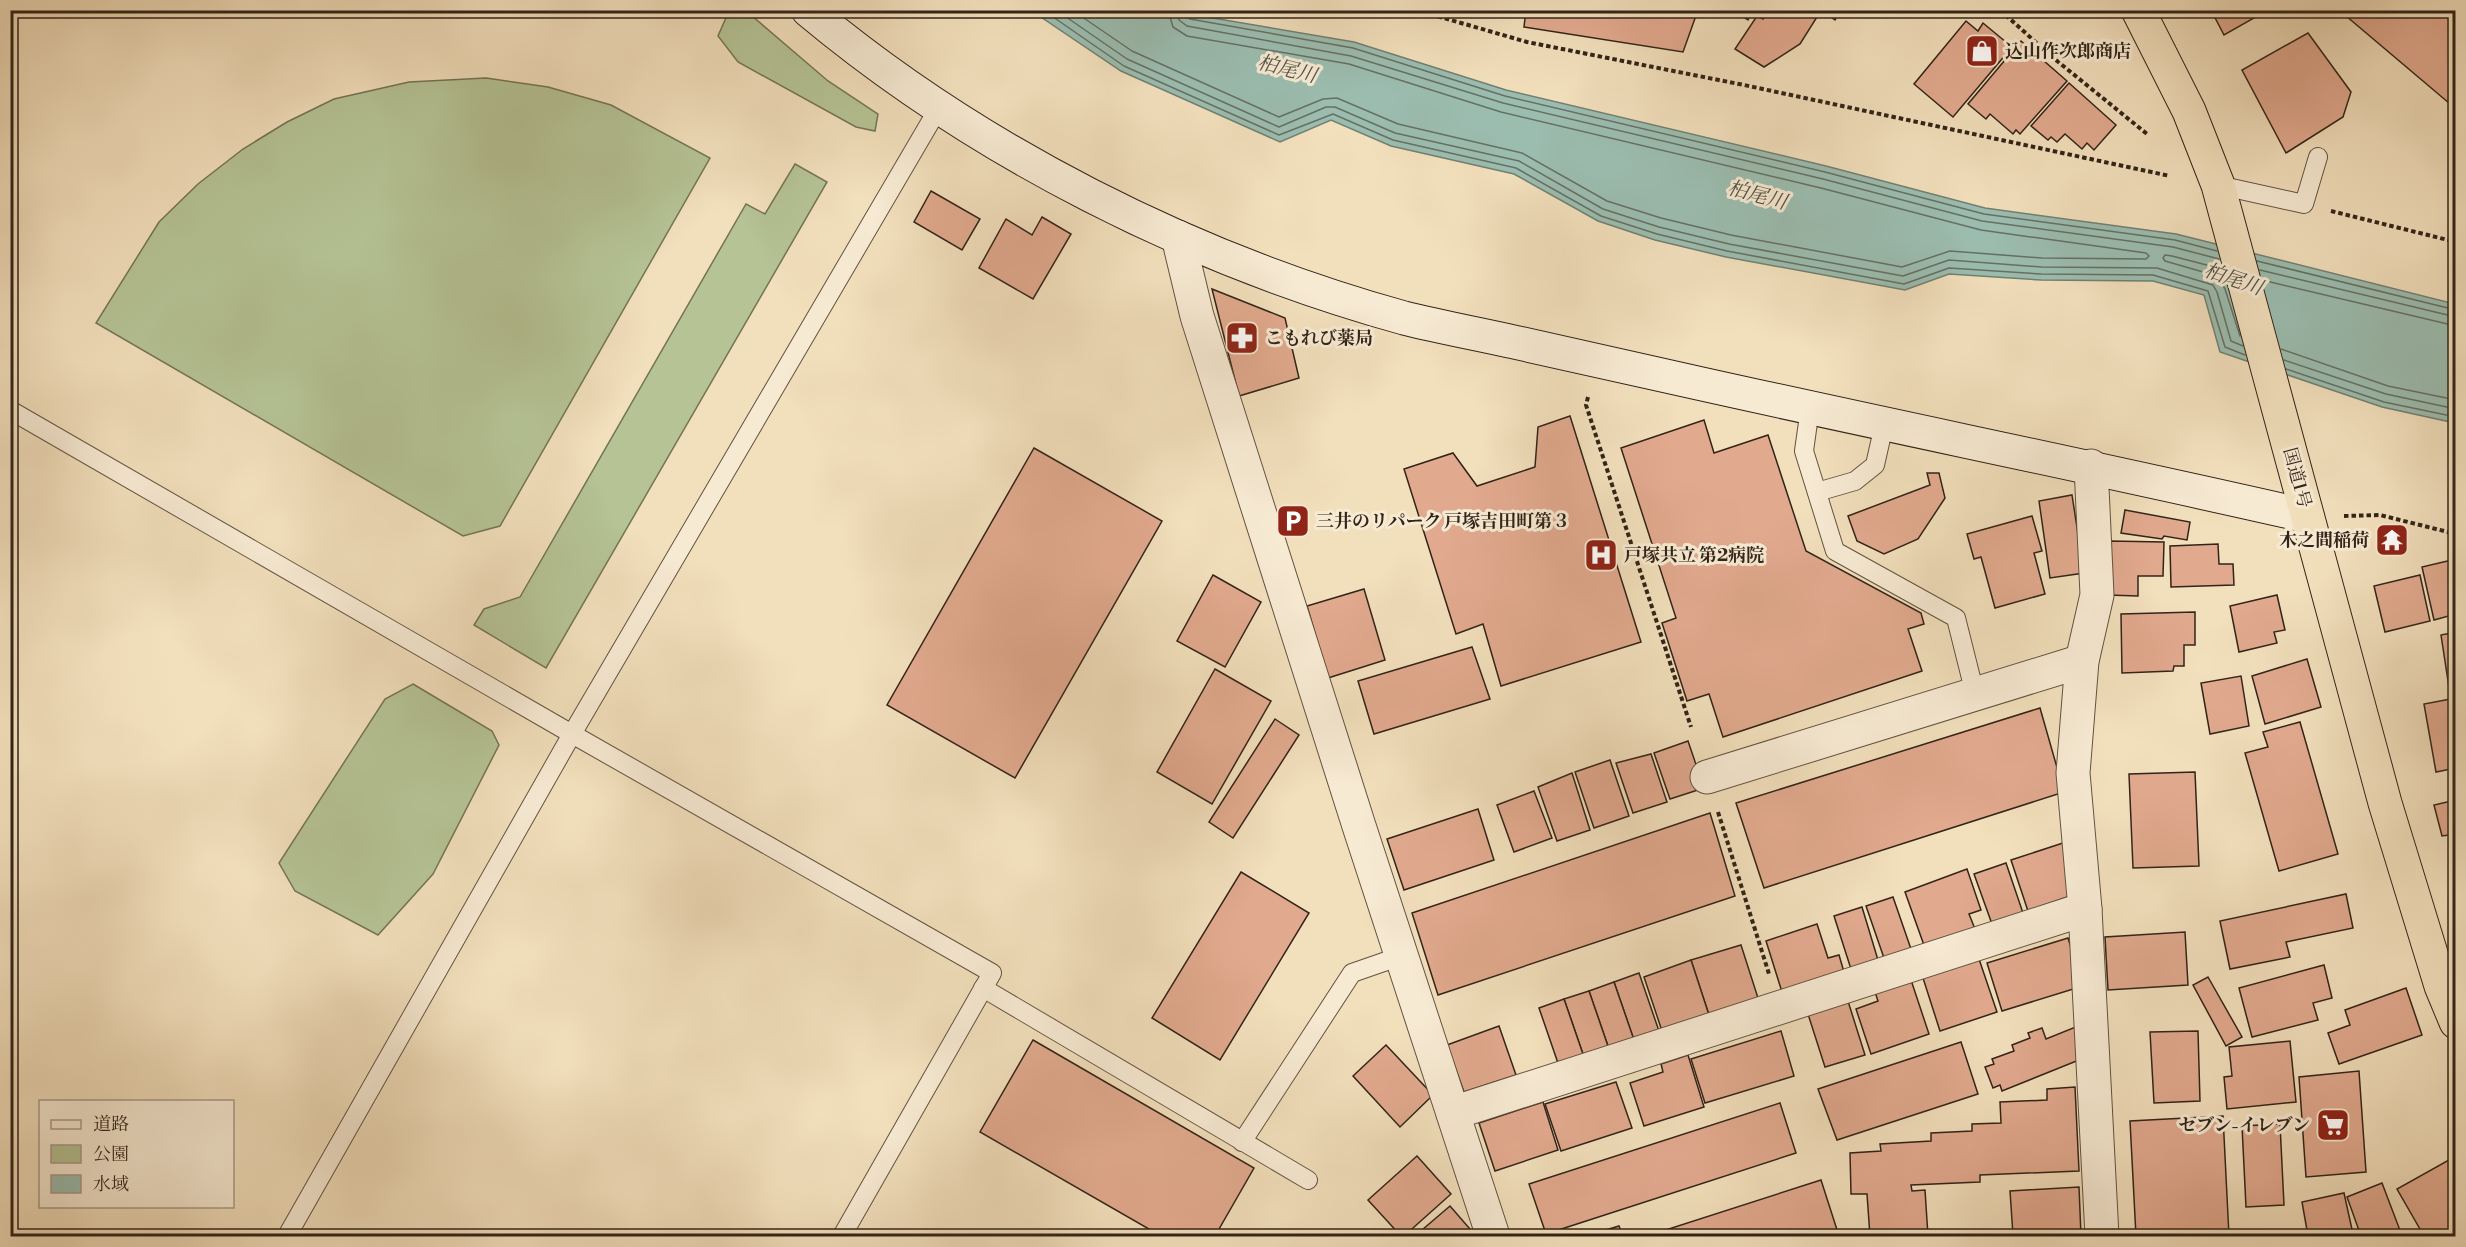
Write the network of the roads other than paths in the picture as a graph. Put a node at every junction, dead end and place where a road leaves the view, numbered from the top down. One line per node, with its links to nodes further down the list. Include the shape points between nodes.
1 (808, 10): 3 (street)
2 (2138, 10): 5 (highway, 国道1号, via 2189,111)
3 (938, 109): 6 (street, via 1068,184); 15 (lane)
4 (2318, 157): 5 (lane, via 2304,204)
5 (2218, 185): 12 (highway, 国道1号)
6 (1178, 237): 7 (street, via 1282,279 1405,318); 18 (street, via 1197,316)
7 (1810, 408): 9 (street); 11 (lane, via 1804,451)
8 (10, 410): 15 (lane)
9 (1884, 425): 10 (street); 11 (lane, via 1875,465 1855,481)
10 (2091, 466): 12 (street); 13 (street, via 2097,595)
11 (1817, 492): 14 (lane, via 1835,551 1956,618)
12 (2307, 516): 20 (highway, 国道1号, via 2385,803 2441,986)
13 (2082, 661): 14 (street); 17 (street, via 2073,773)
14 (1975, 694): 16 (street)
15 (572, 735): 19 (lane, via 992,973); 24 (lane)
16 (1707, 777)
17 (2085, 909): 21 (street); 27 (street)
18 (1401, 956): 21 (street); 22 (lane, via 1352,973)
19 (983, 988): 22 (lane); 25 (lane)
20 (2456, 1022)
21 (1453, 1113): 26 (street)
22 (1242, 1142): 23 (lane)
23 (1308, 1180)
24 (287, 1236)
25 (842, 1236)
26 (1493, 1236)
27 (2102, 1236)

